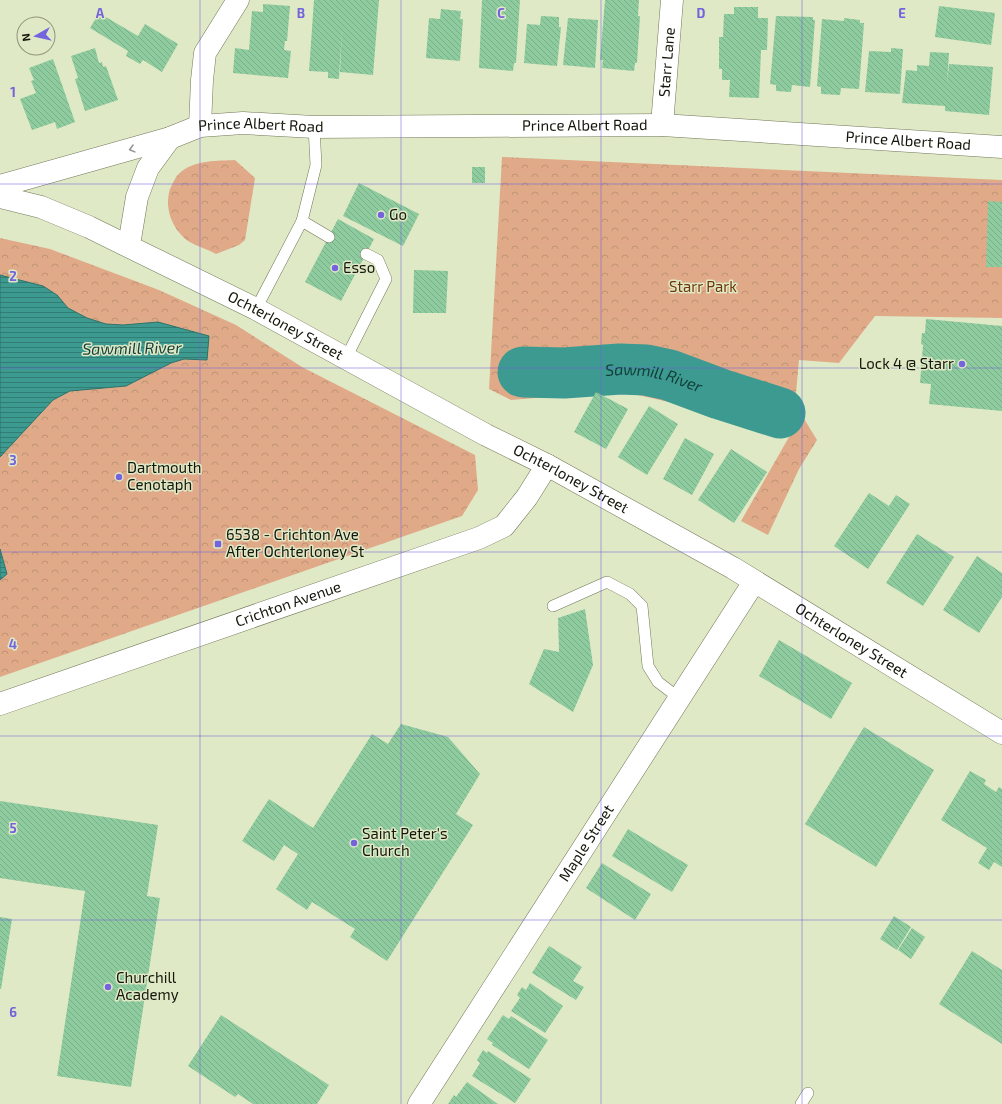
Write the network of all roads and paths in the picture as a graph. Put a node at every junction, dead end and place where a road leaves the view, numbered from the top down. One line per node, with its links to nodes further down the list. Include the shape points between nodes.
1 (238, 0): 4 (main road, via 205,54)
2 (672, 0): 3 (main road, Starr Lane)
3 (662, 125): 5 (main road, Prince Albert Road); 7 (main road, Prince Albert Road)
4 (200, 126): 5 (main road, Prince Albert Road, via 243,123); 6 (main road, Prince Albert Road)
5 (314, 127): 10 (lane, via 316,165)
6 (170, 138): 8 (main road, Prince Albert Road, one-way to 8); 12 (main road, via 148,168 137,197)
7 (1002, 147)
8 (0, 186)
9 (0, 197): 12 (main road, via 41,207)
10 (302, 221): 11 (lane); 14 (lane)
11 (329, 237)
12 (129, 245): 14 (main road, Ochterloney Street)
13 (366, 254): 15 (lane, via 378,260 386,279)
14 (256, 309): 15 (main road, Ochterloney Street)
15 (346, 358): 16 (main road, Ochterloney Street, via 486,435)
16 (547, 465): 17 (main road, Ochterloney Street); 20 (main road, Crichton Avenue, via 527,497 504,526 479,538)
17 (754, 582): 19 (main road, Maple Street); 21 (main road, Ochterloney Street)
18 (553, 606): 19 (lane, via 607,582 630,594 642,606 648,666 658,682)
19 (680, 698): 23 (main road, Maple Street)
20 (0, 704)
21 (1002, 733)
22 (808, 1093): 24 (lane)
23 (419, 1104)
24 (801, 1104)

